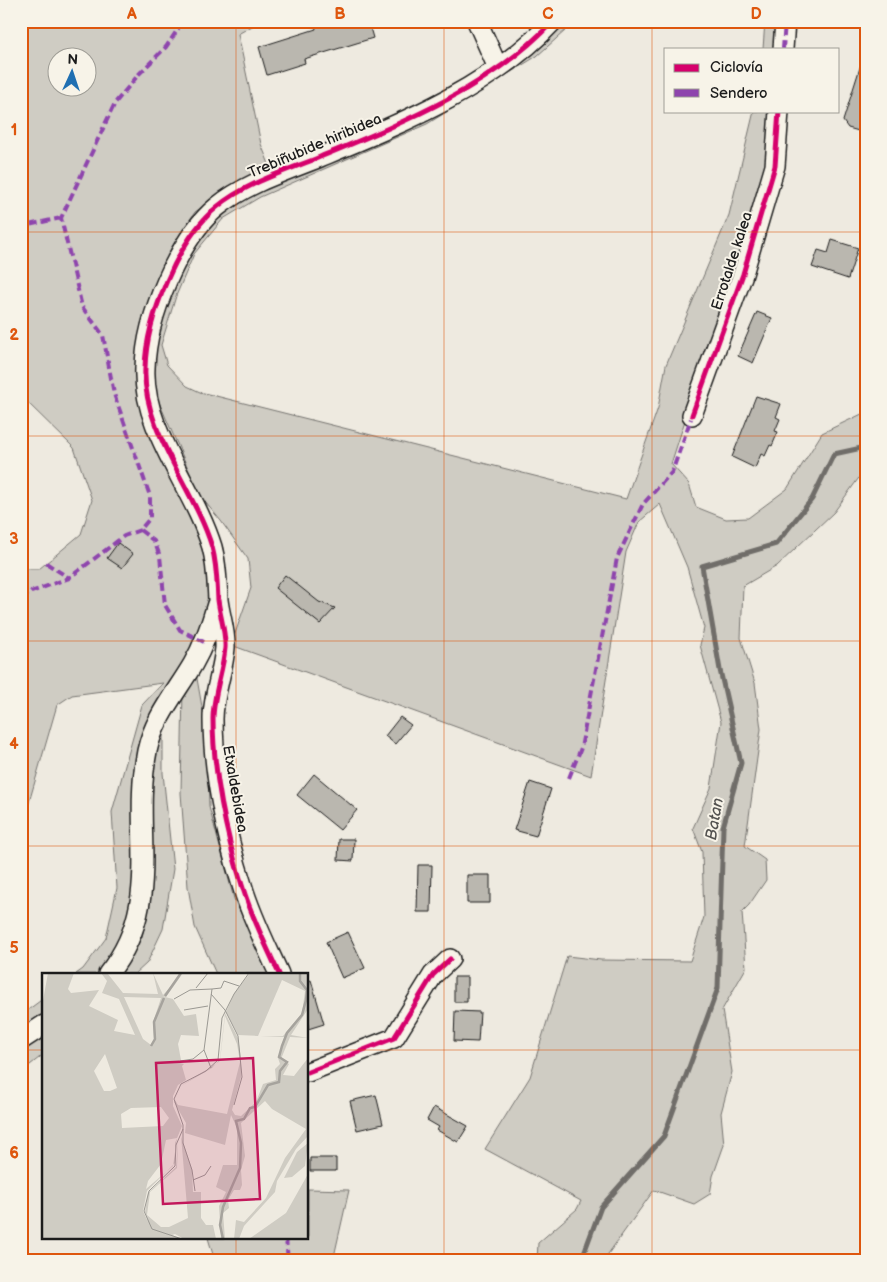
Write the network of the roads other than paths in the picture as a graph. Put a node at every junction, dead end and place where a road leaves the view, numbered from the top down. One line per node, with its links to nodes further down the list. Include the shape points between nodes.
1 (477, 21): 5 (street)
2 (553, 21): 5 (street, Trebiñubide hiribidea, via 539,37)
3 (785, 21): 4 (street)
4 (783, 48)
5 (498, 68): 8 (street, Trebiñubide hiribidea, via 415,116 248,187 205,218 181,250 149,335 144,370 146,390 157,428 206,530 218,574)
6 (779, 112): 7 (street, Errotalde kalea, via 775,166 744,274)
7 (692, 415)
8 (218, 601): 10 (street, via 204,642 155,725 148,749 142,806 142,902 129,943); 11 (street, Etxaldebidea, via 225,646 213,715 224,813 242,886)
9 (450, 960): 14 (street, via 433,975 394,1038)
10 (109, 973)
11 (279, 973)
12 (42, 1026): 13 (street)
13 (21, 1040)
14 (309, 1072)

